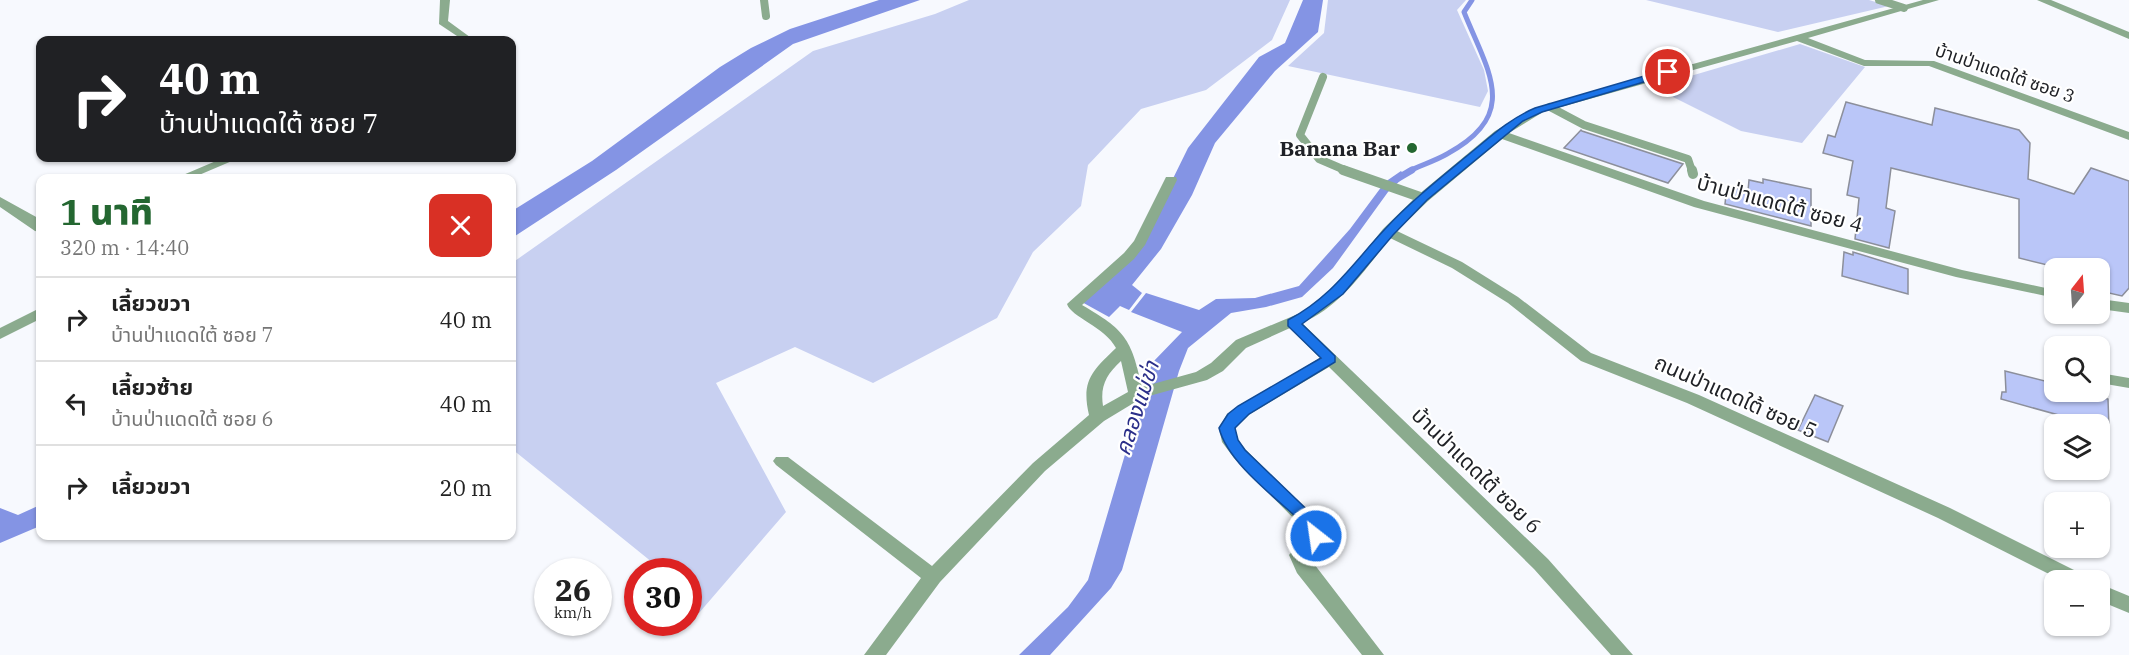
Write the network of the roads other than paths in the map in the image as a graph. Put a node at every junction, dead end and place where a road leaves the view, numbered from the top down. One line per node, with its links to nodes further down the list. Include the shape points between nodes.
1 (445, 0): 8 (street, via 443,22)
2 (764, 0): 7 (lane)
3 (1879, 0): 6 (lane)
4 (1934, 0): 6 (street)
5 (2042, 0): 9 (street)
6 (1904, 8): 10 (street)
7 (766, 16)
8 (463, 36)
9 (2129, 36)
10 (1798, 38): 12 (street); 14 (street, บ้านป่าแดดใต้ ซอย 3, via 1864,63 1930,63)
11 (1323, 77): 19 (lane, via 1300,135 1319,159)
12 (1550, 107): 13 (street, via 1528,114); 17 (lane, via 1584,125 1688,159)
13 (1499, 134): 19 (street); 23 (street, บ้านป่าแดดใต้ ซอย 4, via 1699,204 1960,274)
14 (2129, 136)
15 (222, 162): 16 (street)
16 (192, 174)
17 (1693, 174)
18 (1171, 180): 29 (street, via 1140,242 1074,304 1104,322)
19 (1423, 198): 22 (street)
20 (0, 201): 21 (street)
21 (36, 224)
22 (1388, 232): 27 (street, via 1338,291); 36 (street, ถนนป่าแดดใต้ ซอย 5, via 1458,265 1513,300 1586,357 1693,399 1944,513)
23 (2044, 292)
24 (2110, 305): 25 (street)
25 (2129, 308)
26 (36, 315): 28 (street)
27 (1293, 323): 30 (street, บ้านป่าแดดใต้ ซอย 6); 33 (street, via 1241,345 1201,376)
28 (0, 334)
29 (1125, 348): 33 (street); 34 (street, via 1098,374 1093,399)
30 (1330, 359): 41 (street, via 1244,410 1227,428 1230,441 1240,454 1317,530 1298,555 1304,568); 42 (street, บ้านป่าแดดใต้ ซอย 6, via 1541,564)
31 (2110, 380): 32 (street)
32 (2129, 383)
33 (1140, 393): 34 (street)
34 (1098, 417): 37 (street, via 1039,467)
35 (782, 461): 37 (street)
36 (2057, 570)
37 (933, 577): 40 (street)
38 (2110, 596): 39 (street)
39 (2129, 605)
40 (874, 655)
41 (1374, 655)
42 (1623, 655)

